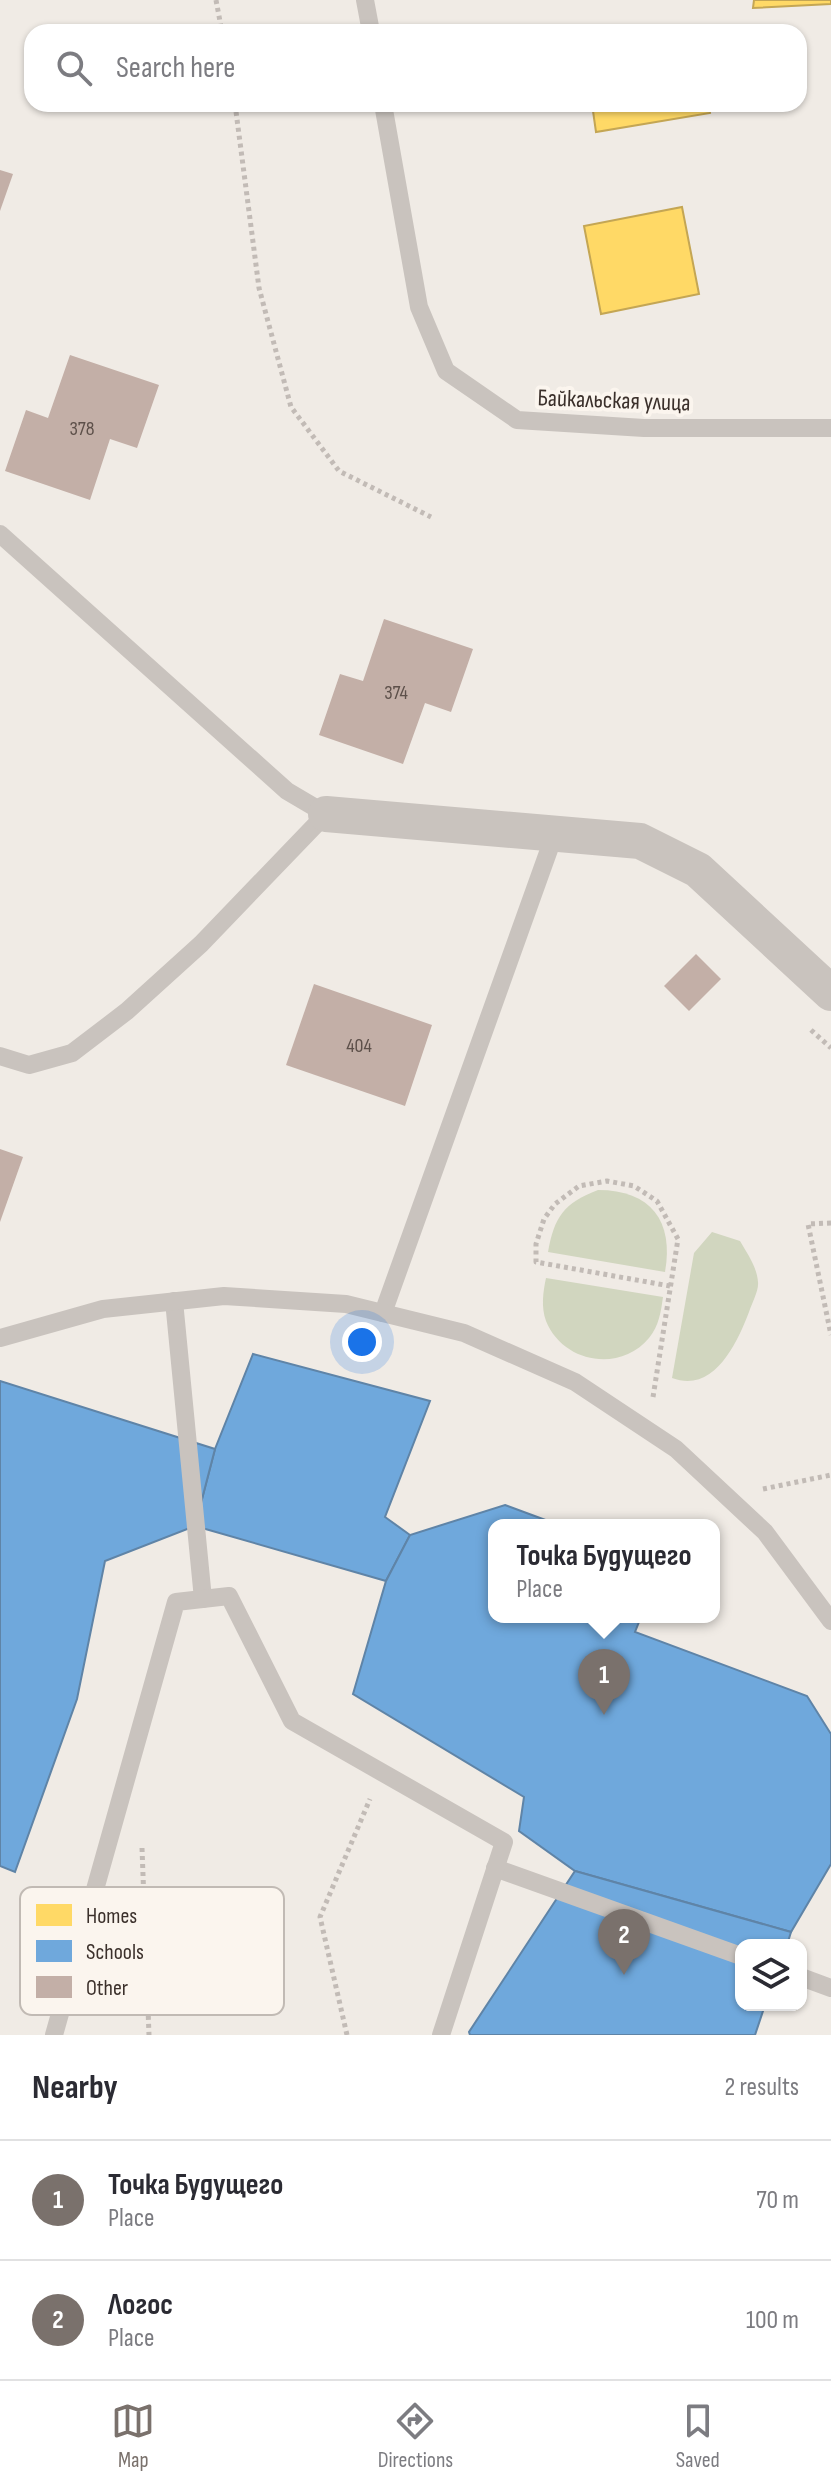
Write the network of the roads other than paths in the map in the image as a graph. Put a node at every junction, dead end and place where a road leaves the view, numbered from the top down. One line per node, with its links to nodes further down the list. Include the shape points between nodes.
1 (365, 0): 2 (lane)
2 (370, 24)
3 (384, 112): 4 (lane, Байкальская улица, via 419,307 446,371 517,420 644,428)
4 (831, 428)
5 (0, 534): 6 (lane, via 287,791)
6 (326, 814): 7 (street); 9 (lane, via 201,944 72,1053 29,1065)
7 (555, 833): 8 (street, via 640,841 698,870); 11 (lane)
8 (831, 993)
9 (0, 1056)
10 (174, 1301): 11 (lane, via 224,1296 346,1304); 12 (lane, via 103,1309); 13 (lane)
11 (383, 1313): 14 (lane, via 464,1333 561,1375 676,1449 765,1532)
12 (0, 1338)
13 (203, 1599): 15 (lane, via 229,1596 292,1721 504,1842); 16 (lane, via 176,1602)
14 (831, 1621)
15 (495, 1868): 17 (lane); 22 (lane)
16 (96, 1887)
17 (735, 1954)
18 (807, 1979): 19 (lane)
19 (831, 1988)
20 (60, 2015): 21 (lane)
21 (54, 2035)
22 (441, 2035)

